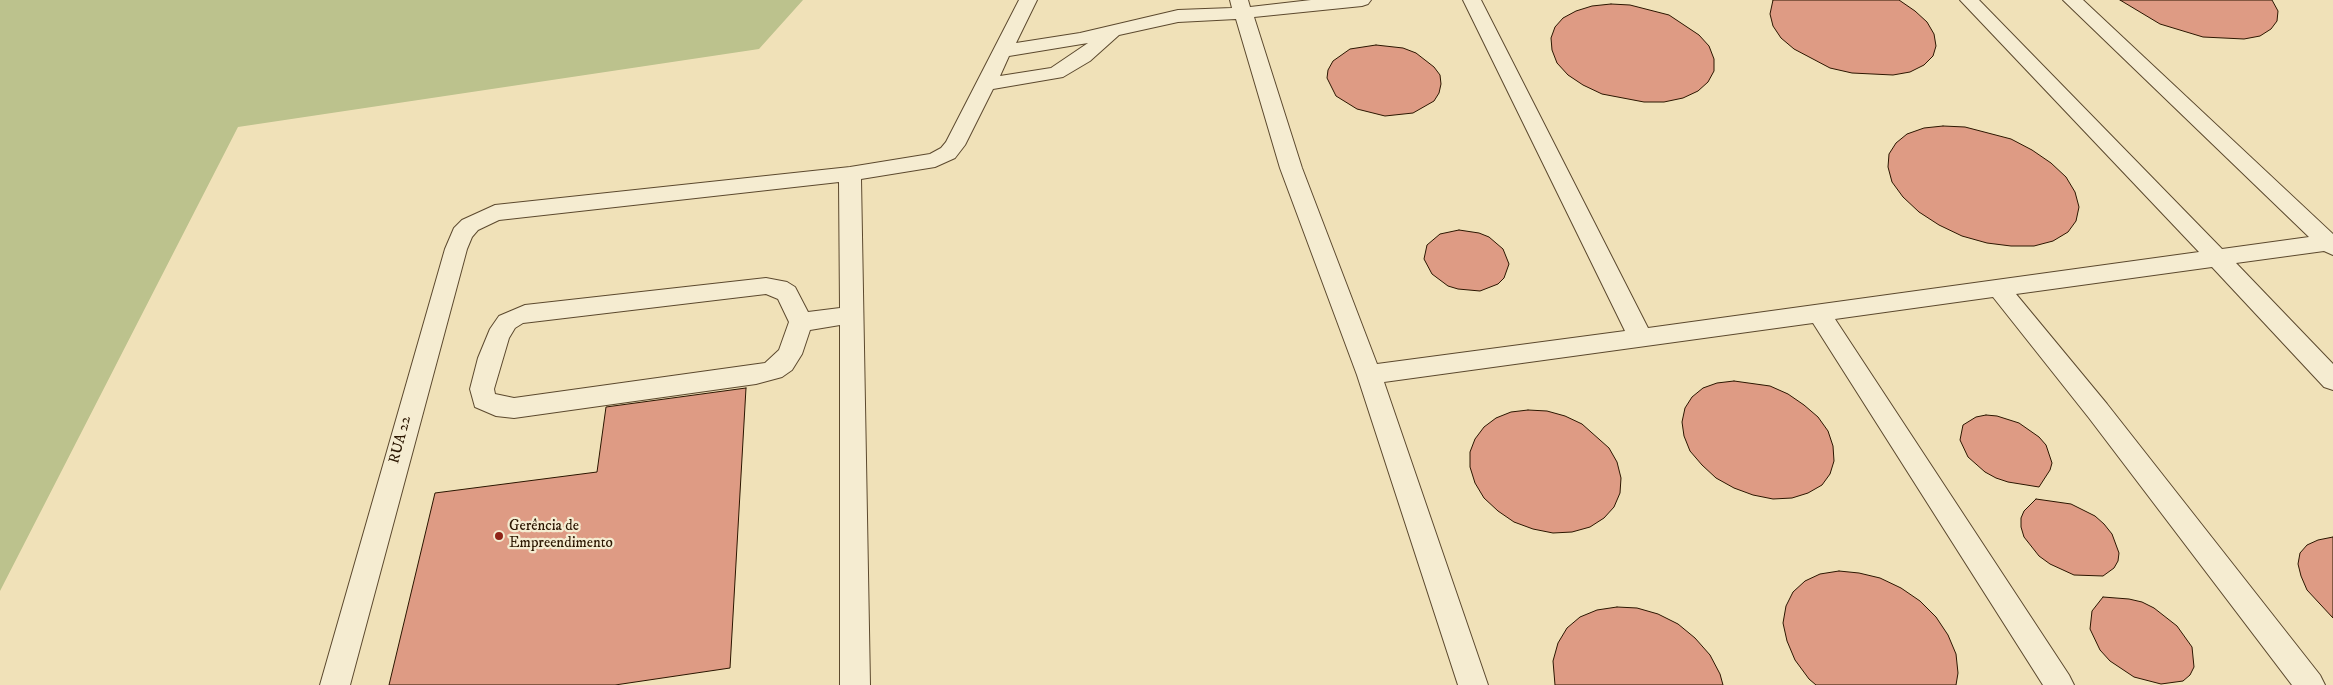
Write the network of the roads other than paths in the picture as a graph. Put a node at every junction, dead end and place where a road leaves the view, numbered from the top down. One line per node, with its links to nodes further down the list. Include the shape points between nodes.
1 (1028, 0): 8 (lane, RUA 22)
2 (1362, 0): 6 (lane)
3 (1472, 0): 17 (lane)
4 (1968, 0): 12 (lane)
5 (2072, 0): 11 (lane)
6 (1241, 6): 7 (lane); 18 (lane, via 1291,168)
7 (1114, 31): 8 (lane); 9 (lane, via 1056,74)
8 (1003, 51): 9 (lane, RUA 22)
9 (987, 84): 10 (lane, RUA 22, via 955,145 941,157 928,162)
10 (850, 174): 15 (lane); 20 (lane, RUA 22, via 495,213 470,224 456,249)
11 (2331, 244): 12 (lane)
12 (2218, 258): 13 (lane); 19 (lane)
13 (1998, 288): 14 (lane); 24 (lane, via 2098,411)
14 (1819, 313): 17 (lane); 23 (lane)
15 (851, 316): 16 (lane); 21 (lane)
16 (801, 322): 16 (lane, via 786,359 764,373 514,408 496,406 484,400 482,389 498,335 507,322 525,314 766,286 787,292)
17 (1640, 336): 18 (lane)
18 (1368, 375): 22 (lane)
19 (2333, 380)
20 (335, 685)
21 (855, 685)
22 (1473, 685)
23 (2059, 685)
24 (2310, 685)

